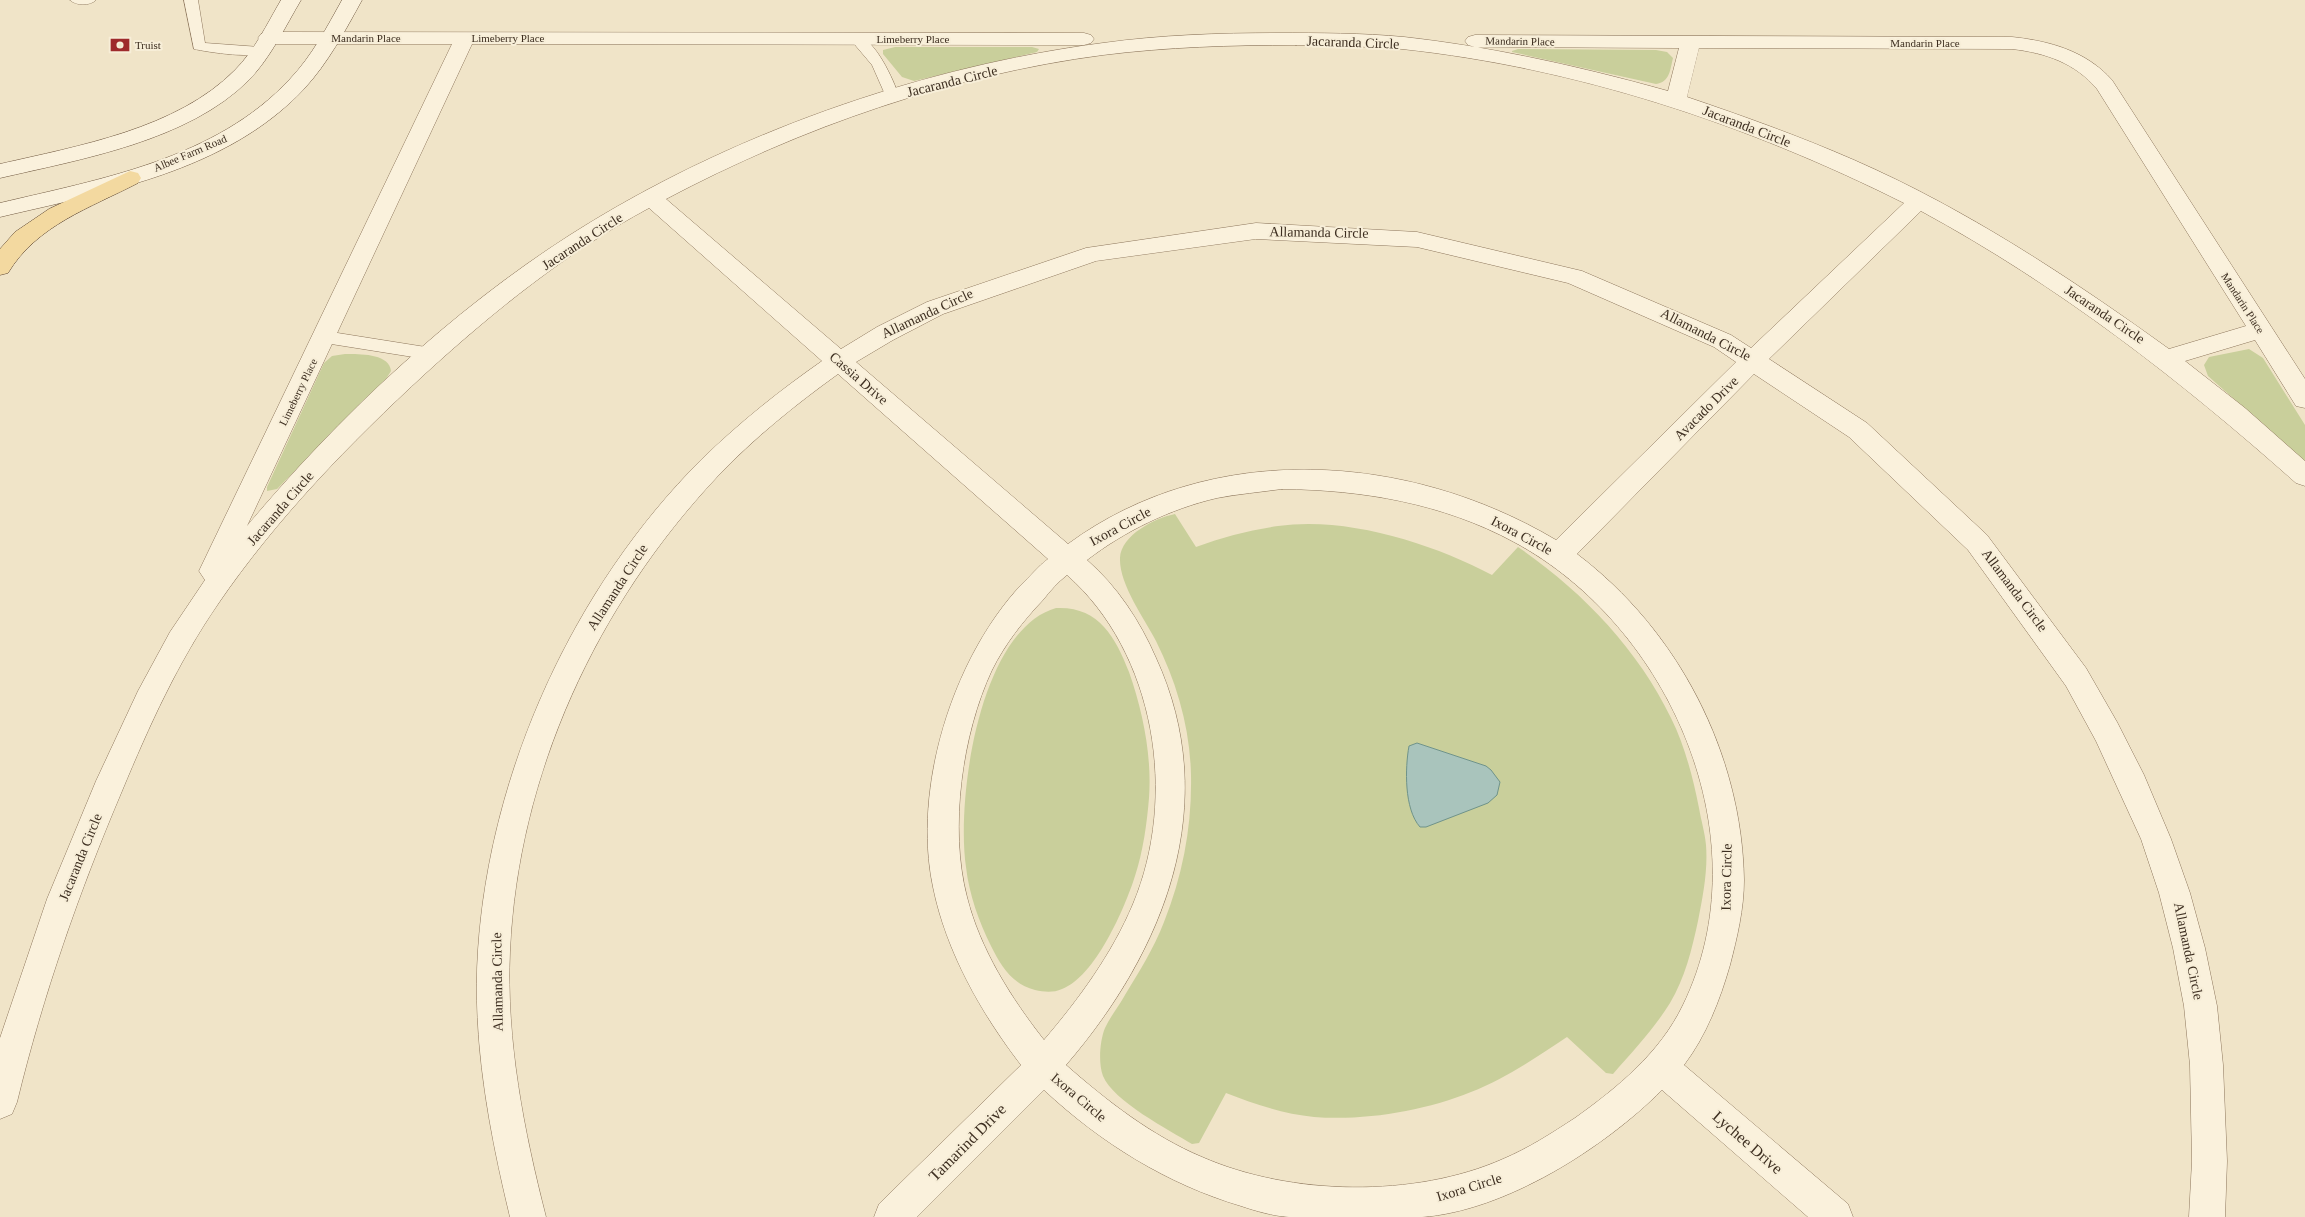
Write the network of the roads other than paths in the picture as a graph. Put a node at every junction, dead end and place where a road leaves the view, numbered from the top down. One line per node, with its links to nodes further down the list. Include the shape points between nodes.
1 (77, 0): 2 (lane)
2 (89, 0)
3 (191, 0): 12 (lane, via 199,46 213,49)
4 (291, 0): 12 (street)
5 (352, 0): 6 (street, Albee Farm Road)
6 (330, 38): 7 (street, Mandarin Place); 12 (street, Mandarin Place); 16 (street, Albee Farm Road, via 297,85 252,123 212,146)
7 (465, 38): 8 (street, Limeberry Place); 22 (street, Limeberry Place)
8 (857, 39): 9 (street, Limeberry Place); 13 (lane, via 872,53)
9 (1238, 39): 10 (street, Jacaranda Circle); 13 (street, Jacaranda Circle, via 1137,45 1074,53 995,69)
10 (1361, 40): 11 (street, Mandarin Place); 14 (street, Jacaranda Circle, via 1494,57 1611,82)
11 (1690, 43): 14 (street); 21 (street, Mandarin Place, via 2012,43 2040,47 2072,58 2089,69 2104,85)
12 (264, 45): 15 (street, via 246,72 231,86 188,114 133,136)
13 (892, 96): 17 (street, Jacaranda Circle, via 772,140)
14 (1676, 100): 18 (street, Jacaranda Circle, via 1818,153)
15 (0, 172)
16 (130, 178): 19 (street, Albee Farm Road); 20 (main road, via 43,223 21,240)
17 (651, 198): 23 (street, Jacaranda Circle, via 550,260); 26 (street, Cassia Drive)
18 (1919, 201): 24 (street, Avacado Drive); 25 (street, Jacaranda Circle, via 2039,270)
19 (0, 210)
20 (0, 267)
21 (2261, 330): 25 (street); 27 (street, Mandarin Place)
22 (324, 337): 23 (lane); 31 (street, Limeberry Place)
23 (432, 354): 31 (street, Jacaranda Circle, via 381,400 289,495 213,588)
24 (1756, 358): 26 (street, Allamanda Circle, via 1640,301 1523,261 1405,237 1287,230 1170,238 1056,262 947,302 872,339); 29 (street, Avacado Drive); 38 (street, Allamanda Circle, via 1798,384 1869,438 1941,503 1975,539 2038,618 2115,747 2165,856 2195,968 2209,1087)
25 (2167, 358): 28 (street, Jacaranda Circle)
26 (838, 360): 30 (street, Cassia Drive); 35 (street, Allamanda Circle, via 736,441 671,510 641,548 587,632 542,732 510,839 499,897 494,953 500,1074)
27 (2305, 399)
28 (2305, 476)
29 (1559, 555): 30 (street, Ixora Circle, via 1522,533 1450,503 1379,486 1303,479 1244,483 1184,497 1121,524); 33 (street, Ixora Circle, via 1585,576 1632,624 1674,680 1705,743 1724,812 1729,888 1718,954 1694,1018)
30 (1067, 557): 32 (street, Ixora Circle, via 1020,603 981,659 951,748 944,815 948,886 959,925 996,999); 32 (street, Ixora Circle, via 1115,608 1142,655 1166,725 1170,751 1170,800 1157,879 1130,948 1106,987)
31 (170, 658): 34 (street, Jacaranda Circle, via 80,852 45,944 11,1053)
32 (1044, 1066): 33 (street, Ixora Circle, via 1110,1123 1189,1172 1279,1199 1322,1205 1406,1202 1445,1197 1488,1184 1571,1142 1637,1092); 36 (street, Tamarind Drive)
33 (1661, 1067): 37 (street, Lychee Drive)
34 (0, 1102)
35 (528, 1217)
36 (892, 1217)
37 (1835, 1217)
38 (2207, 1217)

